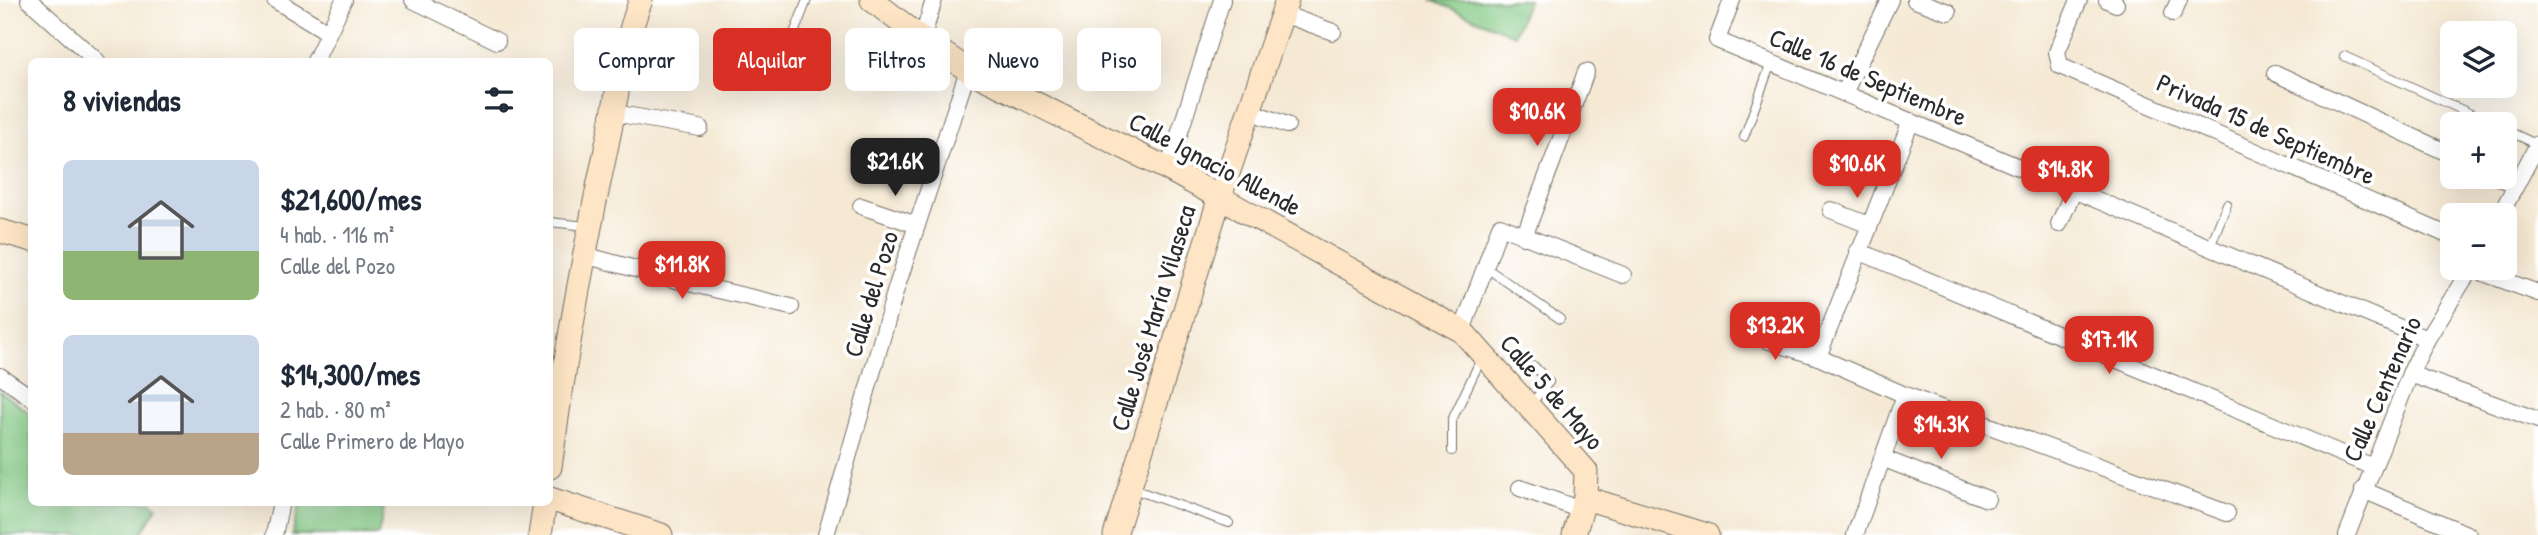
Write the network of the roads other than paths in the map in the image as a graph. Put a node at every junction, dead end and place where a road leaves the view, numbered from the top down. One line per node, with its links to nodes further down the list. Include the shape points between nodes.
1 (29, 0): 23 (street)
2 (275, 0): 19 (street)
3 (344, 0): 19 (street)
4 (413, 0): 21 (street)
5 (641, 0): 33 (street)
6 (807, 0): 16 (lane)
7 (872, 0): 17 (street, Calle Ignacio Allende)
8 (934, 0): 18 (street)
9 (1222, 0): 41 (street)
10 (1732, 0): 25 (street, Calle 16 de Septiembre, via 1717,40)
11 (1890, 0): 30 (street)
12 (1915, 0): 15 (street)
13 (2079, 0): 54 (street, Privada 15 de Septiembre, via 2057,52 2060,66)
14 (1285, 7): 20 (street); 31 (street, Calle José María Vilaseca)
15 (1948, 12)
16 (796, 28)
17 (908, 28)
18 (925, 28)
19 (328, 32): 24 (street)
20 (1333, 32)
21 (497, 41)
22 (2344, 56): 32 (lane)
23 (94, 58)
24 (316, 58)
25 (1771, 63): 30 (street, Calle 16 de Septiembre); 37 (lane)
26 (1586, 72): 55 (street)
27 (2275, 73): 39 (street)
28 (964, 82): 50 (street, Calle del Pozo)
29 (1010, 91): 41 (street, Calle Ignacio Allende)
30 (1844, 93): 34 (street, Calle 16 de Septiembre)
31 (1249, 111): 35 (street); 44 (street, Calle José María Vilaseca)
32 (2467, 112)
33 (614, 113): 36 (street); 52 (street)
34 (1911, 121): 43 (street, Calle 16 de Septiembre); 51 (street)
35 (1287, 125)
36 (700, 128)
37 (1744, 137)
38 (2517, 137): 40 (lane)
39 (2440, 149)
40 (2537, 149): 42 (street)
41 (1168, 169): 44 (street, Calle Ignacio Allende)
42 (2517, 183)
43 (2074, 190): 49 (street); 57 (street, Calle 16 de Septiembre)
44 (1220, 197): 67 (street, Calle Ignacio Allende); 84 (street, Calle José María Vilaseca)
45 (2227, 204): 57 (lane)
46 (861, 206): 50 (street)
47 (1831, 210): 51 (street)
48 (553, 222): 52 (lane)
49 (2059, 224)
50 (917, 225): 97 (street, Calle del Pozo)
51 (1869, 225): 58 (street)
52 (589, 227): 59 (street)
53 (0, 231): 56 (street)
54 (2440, 232)
55 (1524, 237): 60 (street, via 1500,226); 61 (street)
56 (28, 239)
57 (2210, 247): 69 (street, Calle 16 de Septiembre)
58 (1858, 251): 71 (street); 83 (street)
59 (584, 255): 65 (street); 75 (street)
60 (1485, 267): 66 (lane); 67 (street)
61 (1623, 275)
62 (2463, 280): 69 (street, Calle Centenario)
63 (2503, 280): 64 (street)
64 (2538, 293)
65 (791, 307)
66 (1560, 319)
67 (1462, 331): 70 (street, Calle 5 de Mayo)
68 (1742, 332): 71 (street)
69 (2427, 339): 73 (street, Calle Centenario)
70 (1483, 354): 78 (street, Calle 5 de Mayo); 81 (lane, via 1451,420)
71 (1818, 356): 77 (street)
72 (1534, 366): 78 (lane, via 1549,382)
73 (2410, 374): 80 (street); 83 (street, Calle Centenario)
74 (0, 376): 76 (street)
75 (555, 386): 79 (street)
76 (28, 395)
77 (1905, 395): 82 (street); 92 (street)
78 (1529, 406): 89 (street, Calle 5 de Mayo, via 1586,471)
79 (553, 418)
80 (2538, 420)
81 (1452, 451)
82 (1882, 458): 87 (street); 101 (street)
83 (2373, 467): 86 (street, Calle Centenario)
84 (1129, 488): 93 (lane); 98 (street, Calle José María Vilaseca)
85 (1520, 488): 89 (street)
86 (2363, 491): 102 (street, Calle Centenario); 103 (street)
87 (1987, 499)
88 (553, 500): 96 (street)
89 (1583, 504): 99 (street, Calle 5 de Mayo); 100 (street)
90 (280, 506): 94 (street)
91 (544, 506): 95 (street)
92 (2227, 513)
93 (1229, 523)
94 (274, 535)
95 (540, 535)
96 (661, 535)
97 (826, 535)
98 (1115, 535)
99 (1574, 535)
100 (1707, 535)
101 (1855, 535)
102 (2347, 535)
103 (2469, 535)

